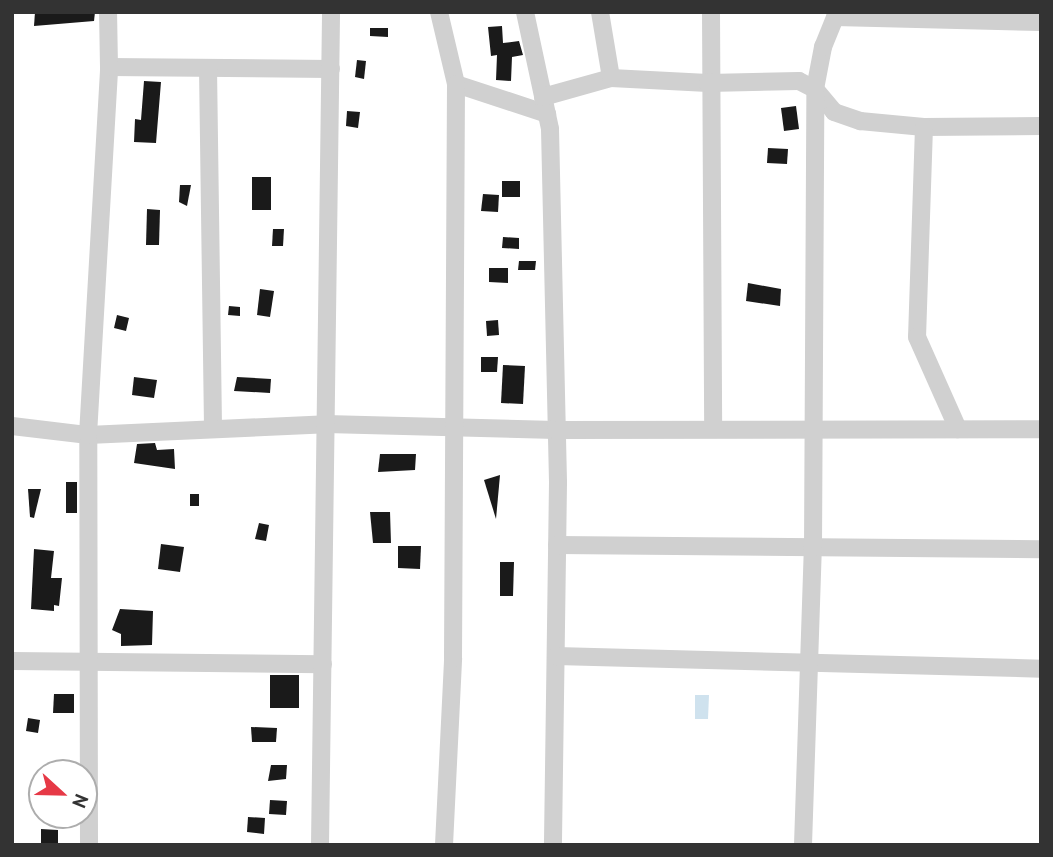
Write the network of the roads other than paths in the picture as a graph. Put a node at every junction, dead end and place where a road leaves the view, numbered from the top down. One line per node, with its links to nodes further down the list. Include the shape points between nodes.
1 (108, 12): 9 (street)
2 (331, 12): 11 (street)
3 (439, 12): 14 (street)
4 (525, 12): 16 (street)
5 (600, 12): 12 (street)
6 (711, 12): 13 (street)
7 (836, 14): 8 (street); 15 (street, via 823,47)
8 (1041, 22)
9 (109, 66): 10 (street); 28 (street)
10 (208, 68): 11 (street); 21 (street)
11 (331, 69): 19 (street)
12 (611, 78): 13 (street); 16 (street)
13 (708, 83): 15 (street, via 799,81); 23 (street)
14 (456, 84): 16 (street); 22 (street)
15 (815, 89): 18 (street, via 834,112 860,121); 24 (street)
16 (545, 105): 27 (street)
17 (1041, 126): 18 (street)
18 (924, 127): 25 (street, via 917,337)
19 (326, 425): 21 (street); 22 (street); 36 (street)
20 (12, 426): 28 (street)
21 (213, 427): 28 (street)
22 (452, 427): 27 (street); 40 (street, via 453,658)
23 (713, 429): 24 (street); 27 (street)
24 (815, 429): 25 (street); 30 (street)
25 (958, 429): 26 (street)
26 (1041, 429)
27 (556, 430): 29 (street)
28 (88, 435): 34 (street)
29 (557, 545): 30 (street); 32 (street)
30 (813, 547): 31 (street); 35 (street)
31 (1041, 549)
32 (556, 656): 35 (street); 41 (street)
33 (12, 661): 34 (street)
34 (90, 661): 36 (street); 38 (street)
35 (809, 661): 37 (street); 42 (street)
36 (323, 664): 39 (street)
37 (1041, 669)
38 (89, 845)
39 (320, 845)
40 (444, 845)
41 (553, 845)
42 (803, 845)

